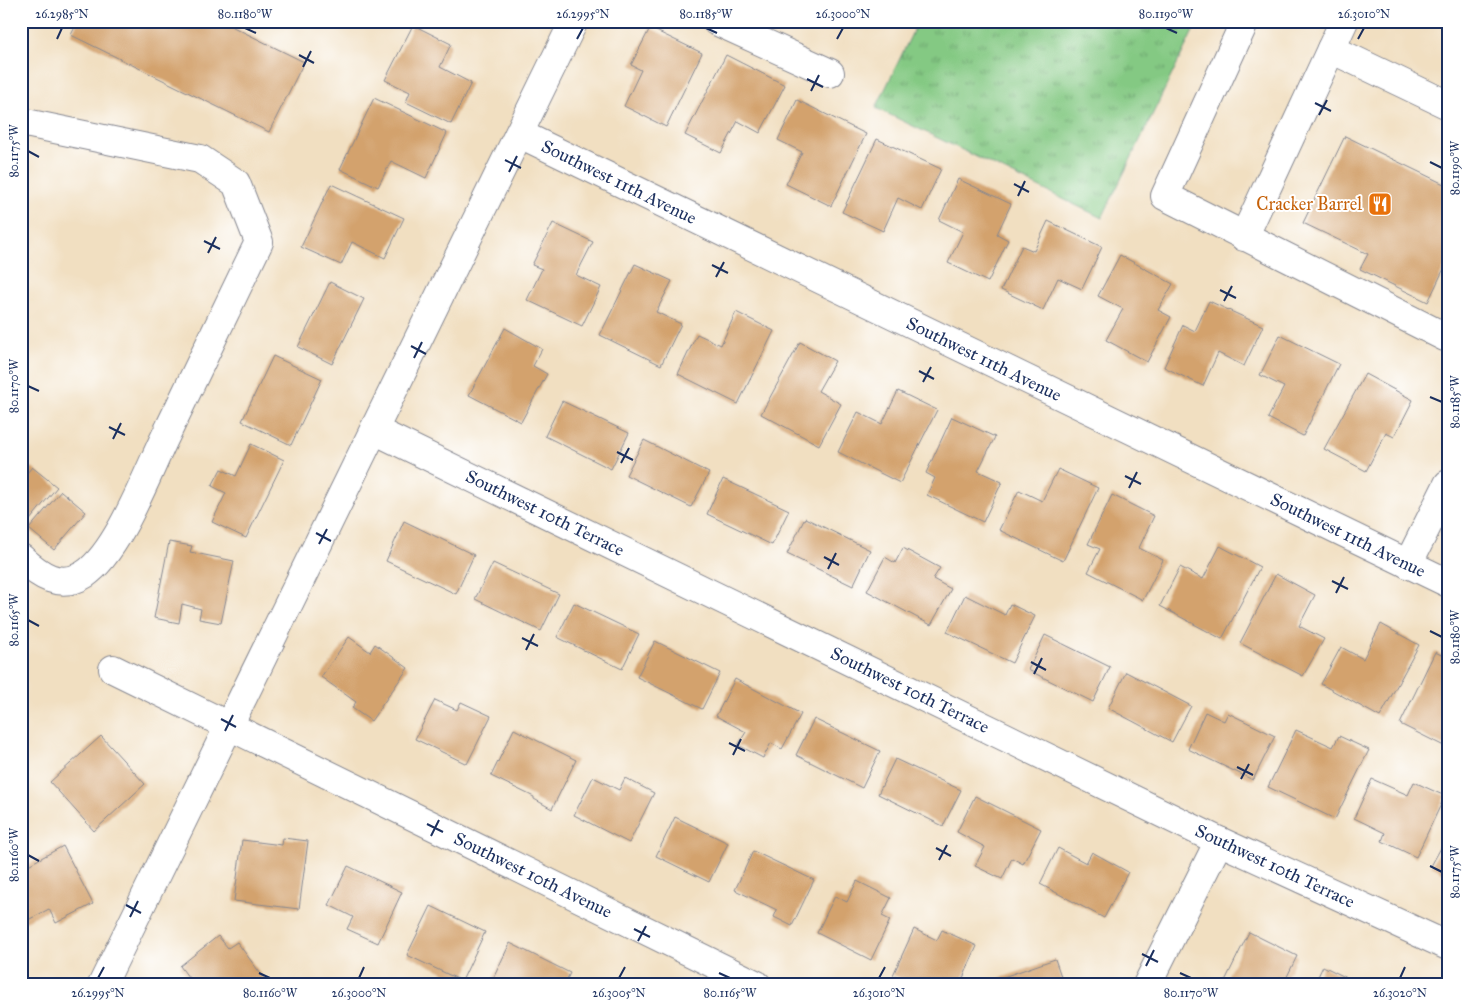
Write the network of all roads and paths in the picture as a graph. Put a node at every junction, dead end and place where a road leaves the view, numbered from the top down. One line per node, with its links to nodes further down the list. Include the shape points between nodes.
1 (574, 21): 9 (street)
2 (716, 21): 6 (street)
3 (1245, 21): 10 (street, via 1165,196)
4 (1344, 21): 5 (street)
5 (1331, 49): 7 (street); 10 (street)
6 (830, 74)
7 (1448, 105)
8 (21, 122): 14 (street, via 200,158 236,183 259,242 133,504 105,553 84,574 65,580 46,579)
9 (520, 134): 12 (street); 15 (street, Southwest 11th Avenue)
10 (1244, 237): 11 (street, via 1445,337)
11 (1448, 333)
12 (374, 430): 18 (street); 19 (street, Southwest 10th Terrace)
13 (1448, 484): 15 (street)
14 (21, 558)
15 (1408, 564): 16 (street, Southwest 11th Avenue)
16 (1448, 583)
17 (113, 669): 18 (street, Southwest 10th Avenue)
18 (228, 726): 21 (street); 22 (street, Southwest 10th Avenue)
19 (1219, 841): 20 (street, Southwest 10th Terrace); 23 (street)
20 (1448, 946)
21 (102, 985)
22 (758, 985)
23 (1147, 985)

